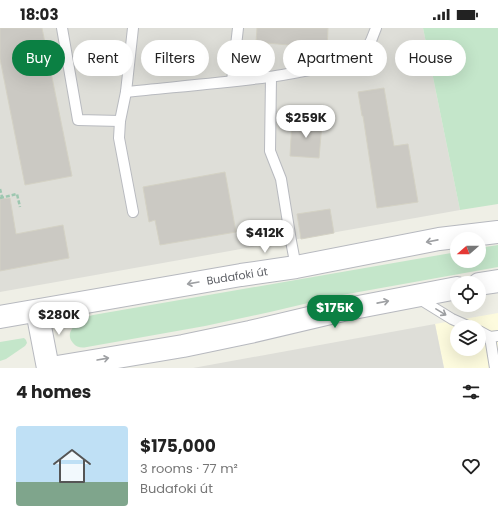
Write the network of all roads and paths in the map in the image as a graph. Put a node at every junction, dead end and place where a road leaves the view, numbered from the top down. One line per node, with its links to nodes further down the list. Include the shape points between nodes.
1 (62, 28): 8 (lane, via 78,120)
2 (133, 28): 7 (lane)
3 (238, 28): 6 (lane)
4 (376, 28): 5 (lane, via 365,52 352,65)
5 (271, 77): 6 (lane); 14 (lane, via 270,151 281,179)
6 (232, 81): 7 (lane)
7 (126, 92): 8 (lane)
8 (120, 121): 12 (lane, via 119,138)
9 (0, 189): 10 (path)
10 (1, 198): 11 (path, via 17,194)
11 (20, 207)
12 (133, 212)
13 (498, 232): 14 (main road, Budafoki út, one-way to 14, via 439,239)
14 (296, 267): 19 (main road, Budafoki út, one-way to 19)
15 (498, 281): 16 (main road)
16 (486, 283)
17 (450, 289): 18 (main road)
18 (414, 296): 21 (lane, one-way to 21); 23 (main road, one-way to 18, via 183,346)
19 (37, 311): 20 (main road, Budafoki út); 23 (main road)
20 (0, 317)
21 (454, 320)
22 (494, 336): 24 (lane)
23 (49, 368)
24 (495, 368)

